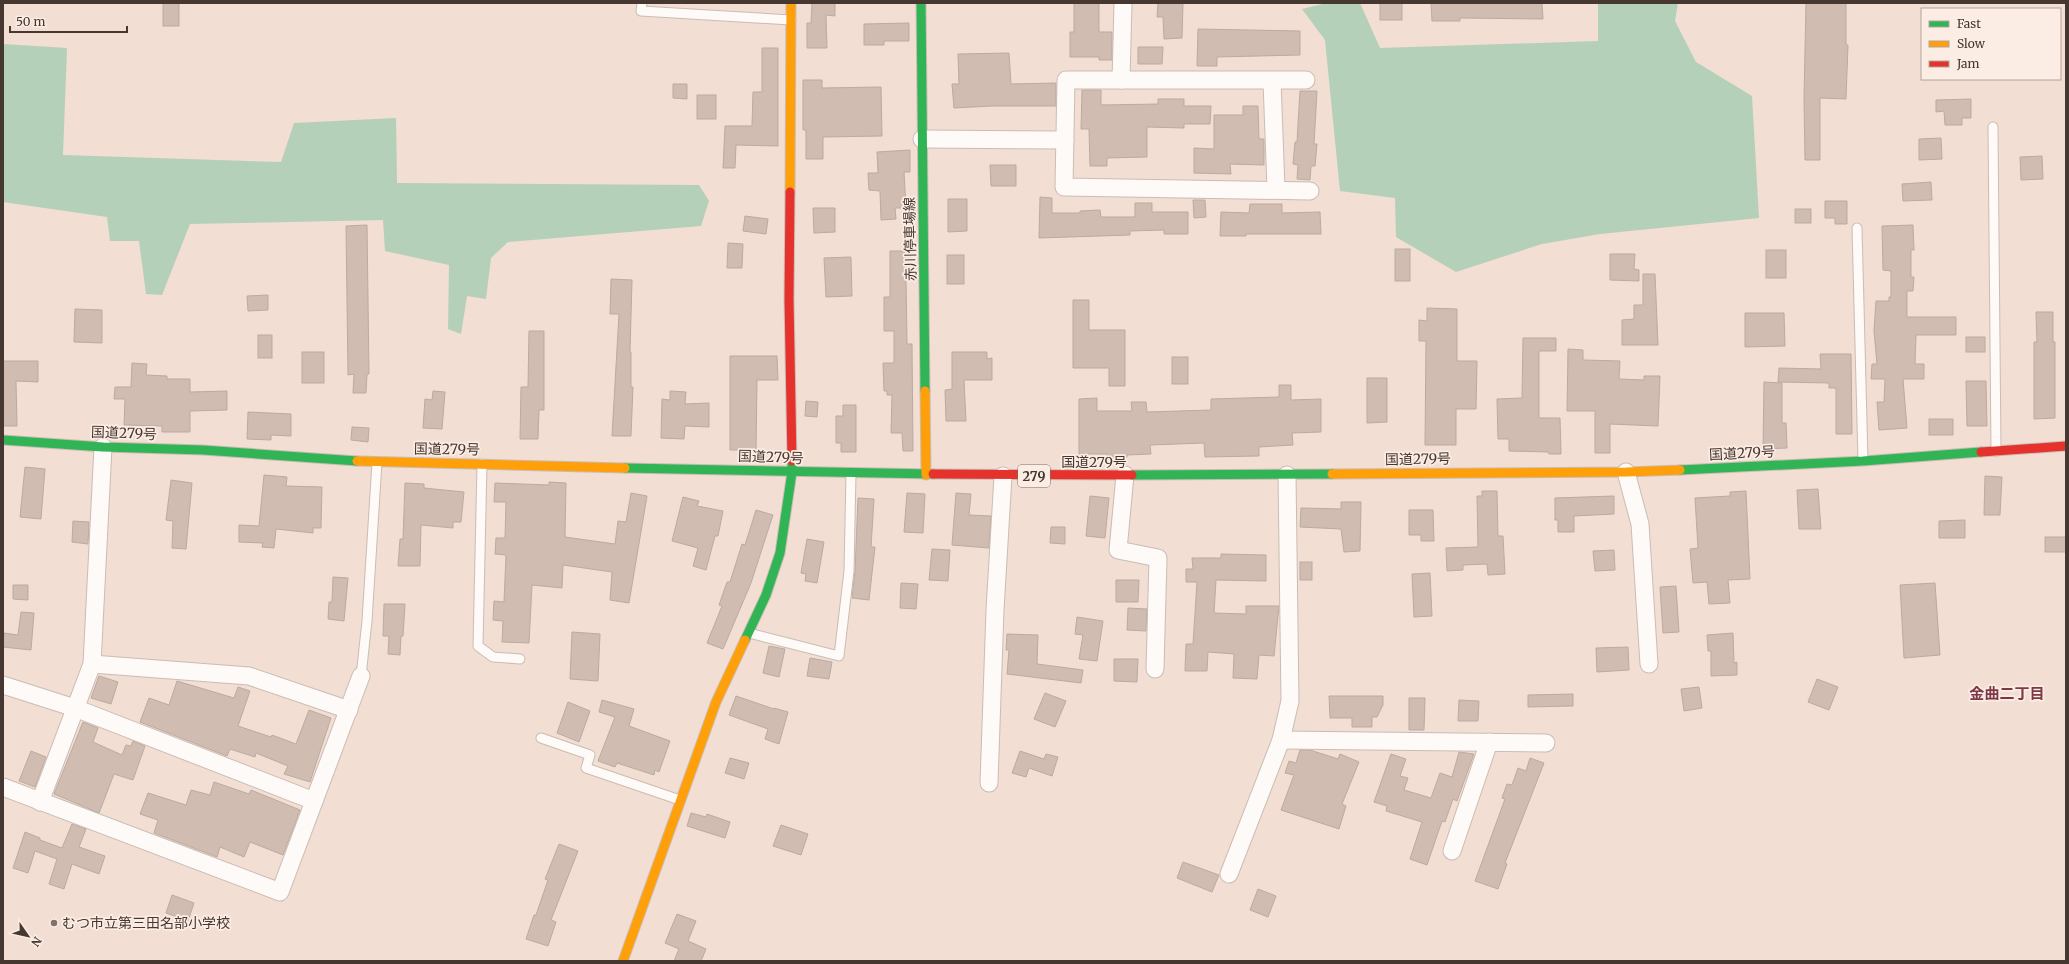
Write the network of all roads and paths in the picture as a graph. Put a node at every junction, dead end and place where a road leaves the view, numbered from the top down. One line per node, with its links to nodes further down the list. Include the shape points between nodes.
1 (642, 3): 5 (lane, via 641,11)
2 (790, 3): 5 (main road)
3 (921, 3): 10 (main road, 赤川停車場線)
4 (1123, 3): 6 (street)
5 (791, 20): 22 (main road, via 789,299)
6 (1121, 80): 8 (street); 11 (street, via 1066,80)
7 (1306, 80): 8 (street)
8 (1272, 81): 12 (street)
9 (1993, 127): 18 (lane)
10 (922, 139): 11 (street); 26 (main road, 赤川停車場線)
11 (1065, 140): 12 (street, via 1064,187)
12 (1276, 190): 13 (street)
13 (1310, 191)
14 (1857, 228): 19 (lane)
15 (3, 440): 17 (main road, 国道279号 / 279)
16 (2066, 446): 18 (main road, 国道279号 / 279)
17 (103, 447): 20 (main road, 国道279号 / 279, via 203,450); 31 (street)
18 (1996, 451): 19 (main road, 国道279号 / 279)
19 (1863, 461): 23 (main road, 国道279号 / 279)
20 (376, 462): 21 (main road, 国道279号 / 279); 34 (lane, via 367,621)
21 (482, 463): 22 (main road, 国道279号 / 279); 30 (lane, via 478,646 493,657)
22 (792, 472): 24 (main road, 国道279号 / 279); 29 (main road, via 780,553 766,595)
23 (1626, 472): 25 (main road, 国道279号 / 279); 32 (street, via 1640,524)
24 (851, 473): 26 (main road, 国道279号 / 279); 29 (lane, via 849,571 839,656)
25 (1287, 474): 27 (main road, 国道279号 / 279); 39 (street, via 1290,701)
26 (926, 475): 28 (main road, 国道279号 / 279)
27 (1125, 475): 28 (main road, 国道279号 / 279); 33 (street, via 1118,550 1158,558)
28 (1003, 476): 42 (street)
29 (748, 633): 44 (main road, via 716,702)
30 (520, 659)
31 (92, 664): 36 (street); 37 (street, via 249,676)
32 (1649, 664)
33 (1155, 669)
34 (361, 676): 37 (street)
35 (3, 685): 36 (street)
36 (75, 708): 45 (street); 46 (street)
37 (349, 710): 45 (street)
38 (541, 738): 44 (lane, via 590,755 586,768)
39 (1281, 740): 40 (street); 48 (street)
40 (1489, 742): 41 (street); 47 (street)
41 (1546, 743)
42 (989, 783)
43 (3, 787): 46 (street)
44 (680, 800): 49 (main road)
45 (314, 801): 46 (street, via 280,892)
46 (40, 802)
47 (1452, 851)
48 (1229, 874)
49 (623, 961)

